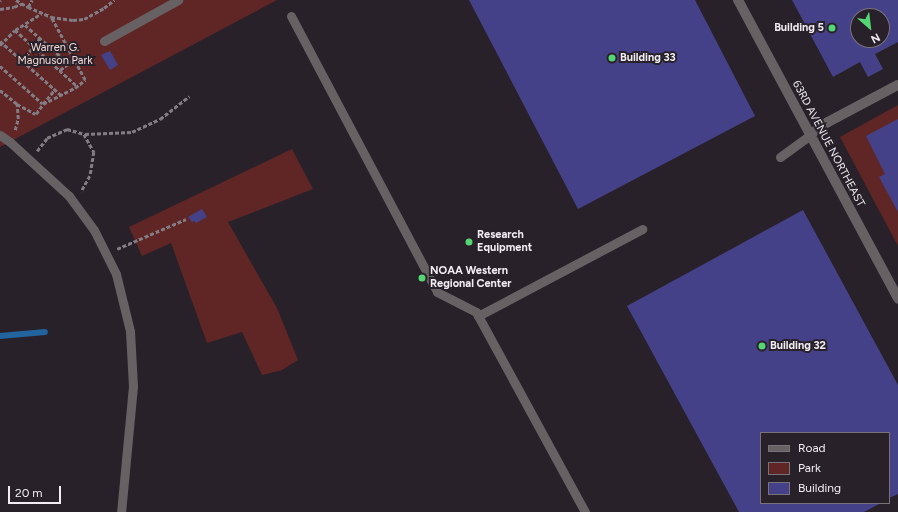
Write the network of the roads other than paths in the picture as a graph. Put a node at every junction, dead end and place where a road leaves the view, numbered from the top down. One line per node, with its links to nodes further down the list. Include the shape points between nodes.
1 (178, 0): 4 (lane)
2 (738, 0): 7 (street, 63RD AVENUE NORTHEAST)
3 (291, 16): 11 (lane, via 437,292 476,312)
4 (104, 41)
5 (898, 85): 7 (street, via 828,122)
6 (0, 135): 12 (lane, via 69,196 94,230 116,274 130,331 133,386)
7 (810, 135): 8 (lane); 10 (street, 63RD AVENUE NORTHEAST)
8 (780, 157)
9 (642, 229): 11 (lane)
10 (898, 299)
11 (478, 316): 13 (lane)
12 (121, 512)
13 (585, 512)

